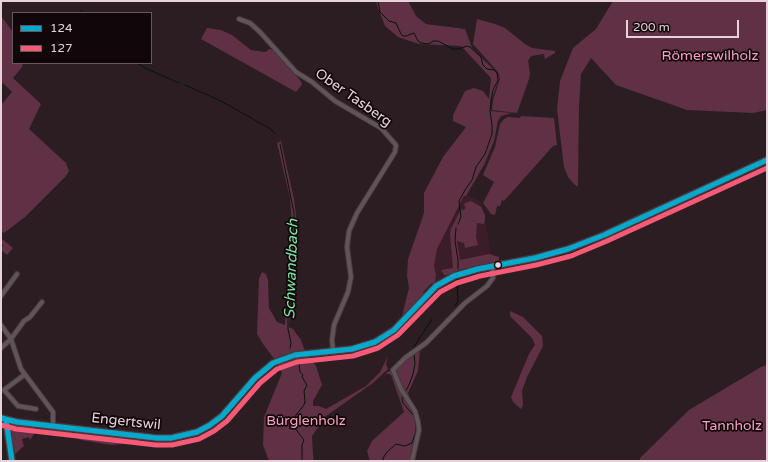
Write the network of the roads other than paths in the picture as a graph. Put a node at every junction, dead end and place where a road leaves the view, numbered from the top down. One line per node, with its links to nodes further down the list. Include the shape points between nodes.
1 (239, 19): 10 (street, Ober Tasberg, via 250,23 260,32 296,72 335,101 381,128 396,145 395,152 349,231 347,247 351,277 348,292 334,325)
2 (767, 160): 3 (main road, Engertswil, via 580,245 547,256)
3 (492, 266): 10 (main road, Engertswil, via 442,281 394,330 380,340 360,348); 16 (street, via 493,278 487,286 465,303 431,338 391,370 415,411 418,422 419,430)
4 (17, 274): 5 (street)
5 (1, 296)
6 (42, 302): 8 (street)
7 (1, 325): 8 (street)
8 (11, 339): 9 (street); 11 (street)
9 (1, 348)
10 (333, 351): 14 (main road, Engertswil, via 305,353 273,363 255,378 222,416 197,432 171,438 157,438)
11 (24, 375): 12 (street, via 4,390 18,406); 14 (street, via 50,406 53,412)
12 (36, 409)
13 (3, 419): 14 (main road, Engertswil); 15 (main road, Engertswil)
14 (53, 426)
15 (12, 461)
16 (412, 461)

